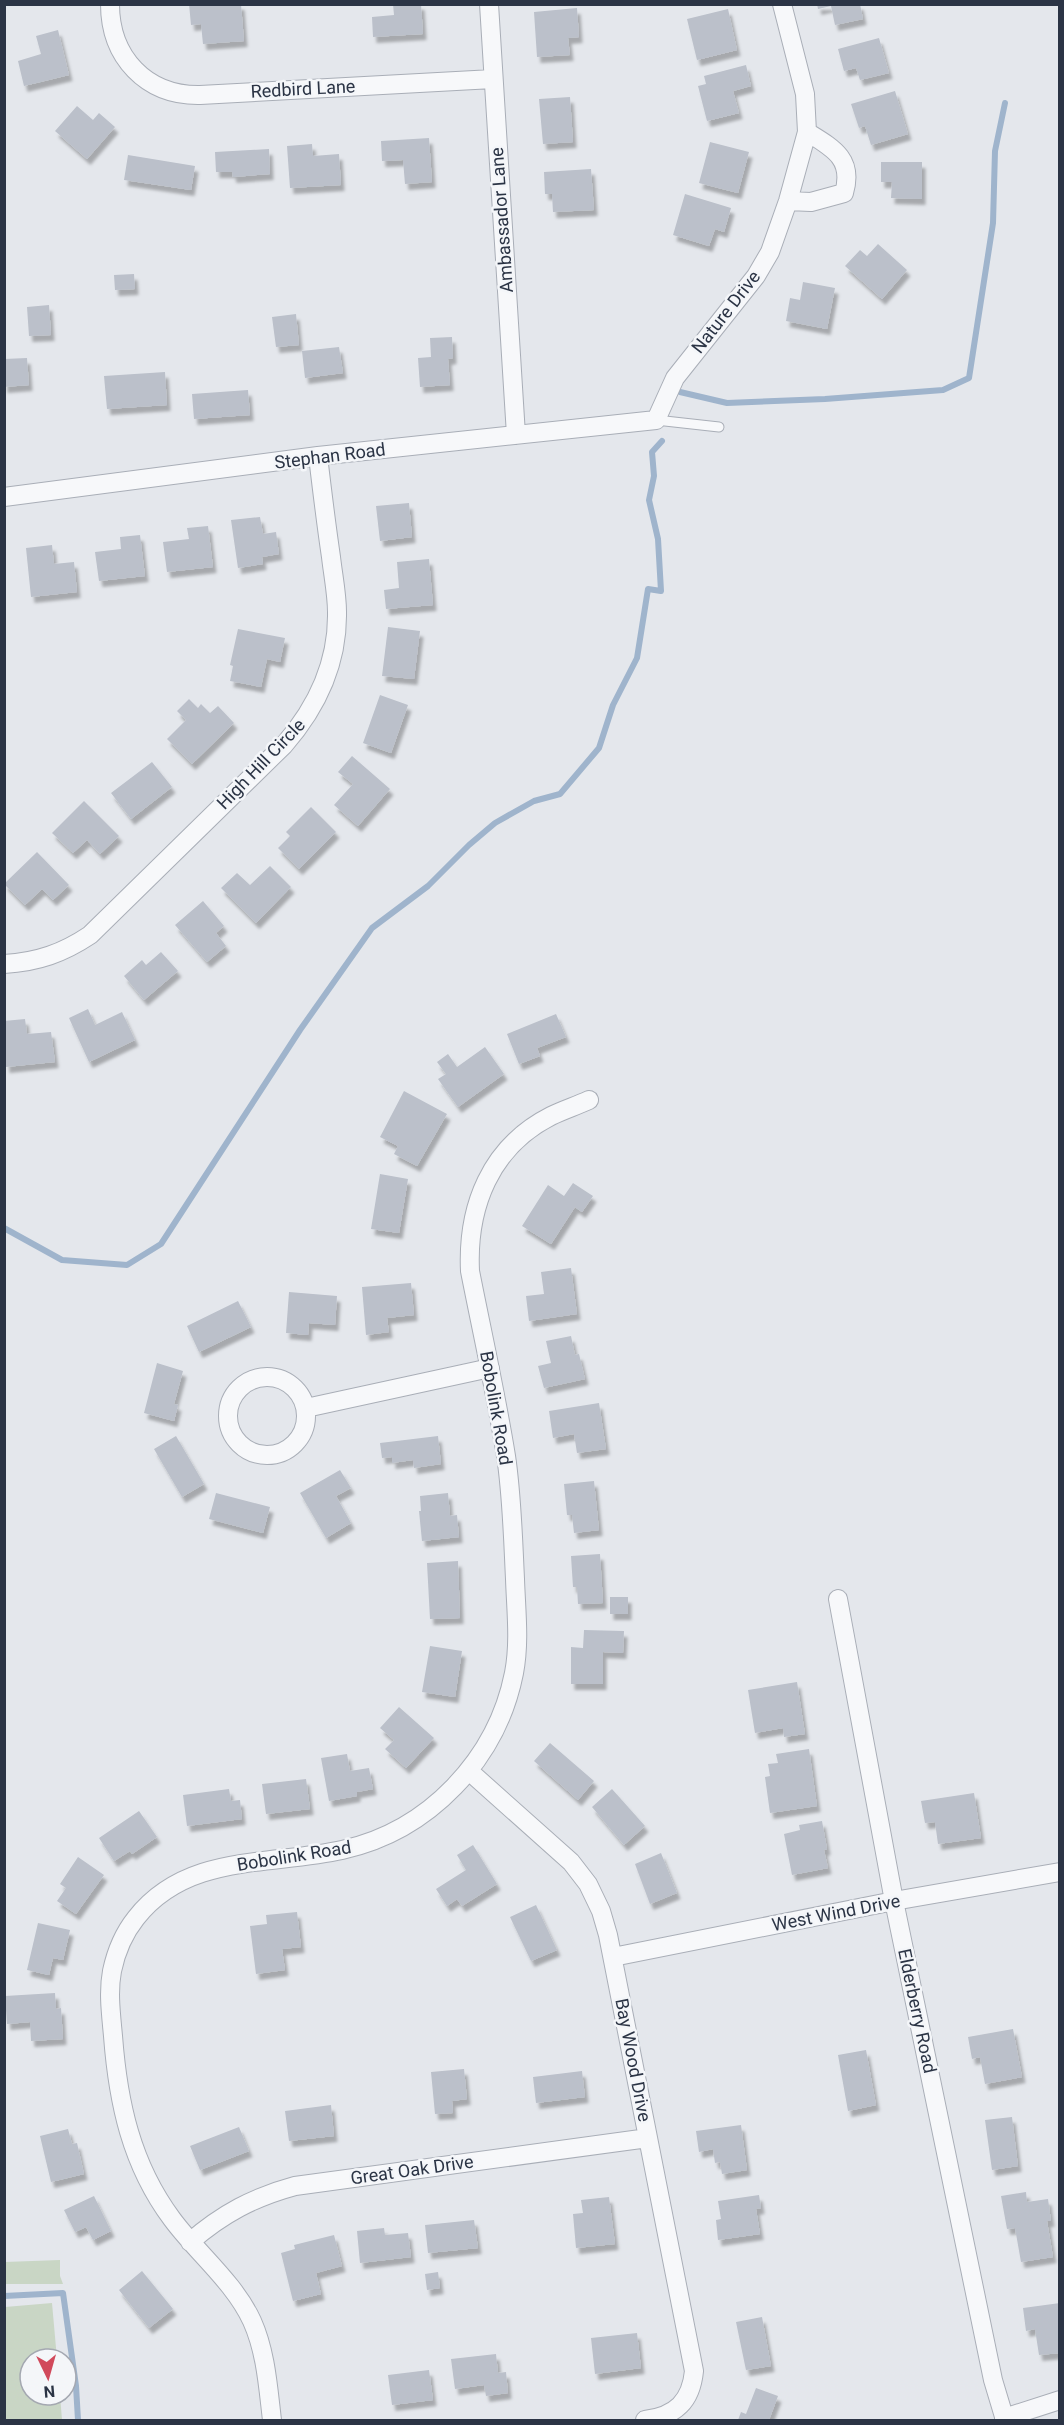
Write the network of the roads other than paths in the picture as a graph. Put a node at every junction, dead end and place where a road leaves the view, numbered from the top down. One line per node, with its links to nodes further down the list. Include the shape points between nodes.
1 (110, 4): 4 (street, Redbird Lane, via 115,40 137,73 153,85 191,96)
2 (489, 4): 4 (street, Ambassador Lane)
3 (782, 4): 5 (street, Nature Drive, via 805,94)
4 (493, 79): 9 (street, Ambassador Lane)
5 (807, 132): 6 (street, Nature Drive); 6 (street, via 837,153 845,164 848,179 844,193 811,202)
6 (788, 201): 7 (street, Nature Drive, via 770,252 756,276 675,378)
7 (656, 420): 8 (lane); 9 (street, Stephan Road)
8 (719, 428)
9 (516, 435): 10 (street, Stephan Road)
10 (318, 456): 11 (street, Stephan Road); 12 (street, High Hill Circle, via 338,611 330,670 302,725 90,935 48,958)
11 (4, 497)
12 (4, 964)
13 (589, 1100): 14 (street, Bobolink Road, via 525,1133 506,1151 480,1193 472,1218 470,1271)
14 (489, 1368): 15 (street); 17 (street, Bobolink Road, via 513,1516 518,1640 504,1708)
15 (306, 1408): 15 (street, via 293,1386 268,1377 243,1385 234,1395 228,1420 244,1446 273,1455 285,1451 303,1433)
16 (838, 1599): 19 (street, Elderberry Road)
17 (469, 1771): 20 (street, Bay Wood Drive, via 588,1884 601,1911); 22 (street, Bobolink Road, via 426,1812 373,1841 342,1850 208,1870 165,1889 130,1926 112,1971 116,2081 135,2153 152,2188)
18 (1059, 1872): 19 (street, West Wind Drive)
19 (894, 1901): 20 (street, West Wind Drive); 24 (street, Elderberry Road)
20 (612, 1957): 21 (street, Bay Wood Drive)
21 (648, 2138): 22 (street, Great Oak Drive, via 295,2186 235,2208); 26 (street, Bay Wood Drive, via 694,2371 692,2386 676,2410)
22 (190, 2242): 25 (street, Bobolink Road, via 237,2296 252,2320 261,2346)
23 (1059, 2400): 24 (street)
24 (1004, 2419)
25 (272, 2421)
26 (645, 2421)

